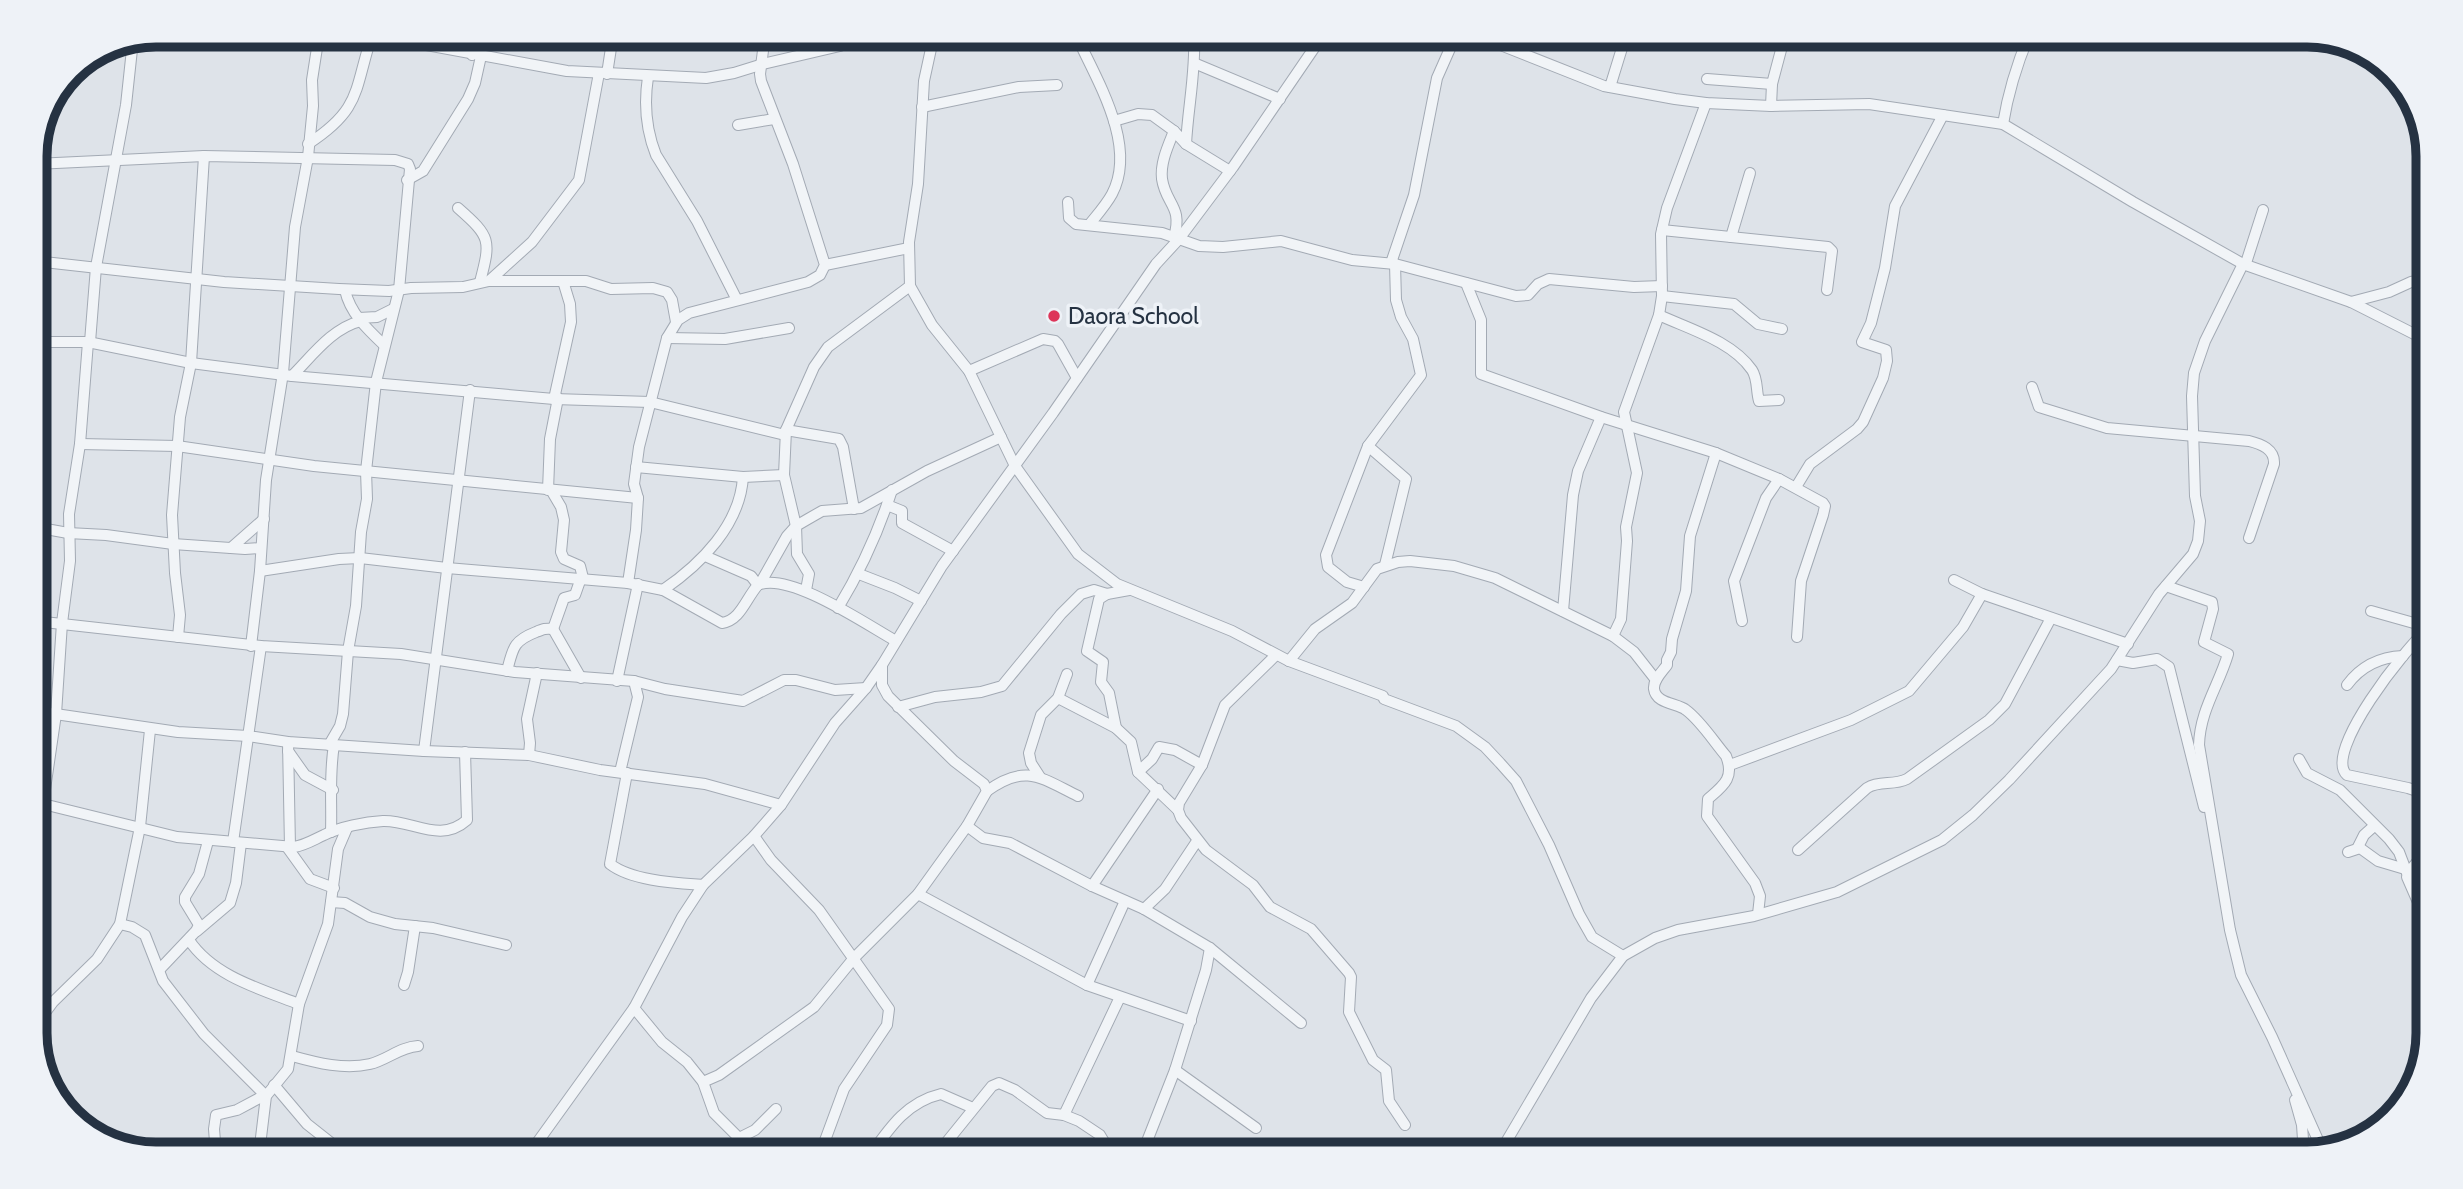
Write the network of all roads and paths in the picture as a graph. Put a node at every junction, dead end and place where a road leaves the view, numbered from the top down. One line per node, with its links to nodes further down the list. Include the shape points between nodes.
1 (317, 47): 37 (street)
2 (369, 47): 37 (street, via 351,104 329,130)
3 (434, 47): 18 (street)
4 (476, 47): 18 (street)
5 (611, 47): 21 (street)
6 (764, 47): 20 (street)
7 (836, 47): 20 (street)
8 (931, 47): 30 (street)
9 (1081, 47): 33 (street)
10 (1194, 47): 19 (street)
11 (1314, 47): 27 (street)
12 (1451, 47): 55 (street, via 1437,78 1414,195)
13 (1507, 47): 26 (street)
14 (1622, 47): 26 (street)
15 (1782, 47): 24 (street)
16 (2024, 47): 34 (street)
17 (132, 50): 41 (street)
18 (476, 55): 21 (street); 45 (street, via 475,83 468,99 423,171)
19 (1194, 63): 27 (street); 38 (street)
20 (762, 64): 22 (street, via 706,78); 32 (street, via 760,74)
21 (603, 74): 22 (street); 60 (street, via 579,180 532,242)
22 (648, 77): 70 (street, via 651,143)
23 (1707, 79): 24 (street)
24 (1772, 84): 29 (street)
25 (1057, 85): 30 (street)
26 (1610, 87): 28 (street)
27 (1280, 99): 43 (street)
28 (1706, 103): 29 (street); 50 (street)
29 (1770, 106): 31 (street, via 1869,104)
30 (922, 107): 53 (street)
31 (1943, 115): 34 (street); 110 (street, via 1895,206 1885,268 1863,342 1886,350 1886,368 1876,395 1860,426 1810,464)
32 (774, 119): 35 (street); 57 (street)
33 (1114, 121): 36 (street, via 1147,114); 49 (street, via 1119,141 1116,186)
34 (2003, 124): 56 (street)
35 (738, 125)
36 (1174, 131): 38 (street); 52 (street, via 1161,176 1178,217)
37 (308, 144): 40 (street)
38 (1186, 144): 43 (street)
39 (204, 156): 40 (street); 41 (street); 59 (street)
40 (307, 157): 45 (street, via 405,162 410,169); 64 (street)
41 (116, 160): 42 (street); 58 (street)
42 (47, 163)
43 (1230, 171): 52 (street)
44 (1750, 173): 51 (street)
45 (408, 180): 67 (street)
46 (1068, 202): 49 (street, via 1073,223)
47 (458, 208): 60 (street, via 485,236)
48 (2263, 210): 56 (street)
49 (1089, 225): 52 (street)
50 (1662, 230): 51 (street); 69 (street)
51 (1731, 237): 68 (street, via 1830,248)
52 (1177, 238): 55 (street, via 1199,246 1223,247 1281,241 1352,260); 86 (street)
53 (909, 248): 57 (street); 65 (street)
54 (47, 262): 58 (street)
55 (1393, 264): 63 (street); 100 (street, via 1396,300 1413,339 1421,375)
56 (2244, 264): 71 (street); 96 (street, via 2194,373)
57 (825, 265): 70 (street, via 820,275 808,282)
58 (96, 267): 59 (street); 81 (street)
59 (195, 279): 64 (street); 83 (street)
60 (485, 281): 61 (street); 67 (street, via 463,287)
61 (563, 281): 75 (street, via 586,281 611,289 663,290 672,300); 90 (street, via 571,323)
62 (2416, 281): 71 (street)
63 (1466, 283): 69 (street, via 1521,297 1549,279); 93 (street, via 1481,320 1481,374)
64 (289, 286): 66 (street); 85 (street)
65 (910, 286): 84 (street, via 932,325); 95 (street, via 828,347)
66 (345, 290): 67 (street); 74 (street, via 349,307)
67 (399, 290): 72 (street)
68 (1827, 290)
69 (1662, 291): 73 (street); 77 (street, via 1734,304 1758,324)
70 (737, 300): 75 (street, via 683,315)
71 (2351, 302): 78 (street)
72 (393, 309): 74 (street); 82 (street)
73 (1659, 315): 91 (street, via 1740,356 1752,371 1759,401); 94 (street, via 1626,406)
74 (360, 320): 82 (street); 85 (street, via 328,338)
75 (676, 322): 79 (street)
76 (789, 328): 79 (street, via 725,339)
77 (1782, 330)
78 (2416, 335)
79 (667, 338): 92 (street)
80 (47, 342): 81 (street)
81 (89, 342): 83 (street); 98 (street)
82 (384, 345): 87 (street)
83 (191, 363): 85 (street); 99 (street)
84 (969, 371): 86 (street, via 1049,339 1058,344); 97 (street)
85 (288, 374): 87 (street); 102 (street)
86 (1077, 379): 103 (street)
87 (376, 382): 89 (street); 105 (street)
88 (2032, 387): 96 (street, via 2039,407 2098,426)
89 (470, 390): 90 (street); 109 (street)
90 (556, 398): 92 (street); 111 (street)
91 (1779, 400)
92 (650, 402): 95 (street); 104 (street)
93 (1601, 417): 94 (street); 144 (street, via 1573,495)
94 (1628, 425): 101 (street); 152 (street, via 1637,472 1626,527 1620,619)
95 (786, 432): 106 (street); 115 (street, via 839,439)
96 (2193, 436): 120 (street, via 2249,441 2273,454 2273,471); 135 (street, via 2200,520 2197,541 2193,554)
97 (1001, 438): 103 (street); 112 (street)
98 (80, 444): 99 (street); 119 (street)
99 (177, 446): 102 (street); 121 (street)
100 (1368, 446): 127 (street, via 1406,479); 136 (street, via 1326,555 1328,567 1347,582)
101 (1716, 453): 108 (street); 170 (street, via 1690,536 1686,591 1671,652)
102 (270, 460): 105 (street); 116 (street)
103 (1015, 466): 124 (street); 139 (street, via 1078,554 1100,574)
104 (636, 467): 107 (street); 113 (street)
105 (366, 471): 109 (street); 126 (street)
106 (785, 475): 107 (street); 117 (street)
107 (743, 477): 125 (street, via 736,511)
108 (1779, 479): 110 (street); 147 (street, via 1766,498 1734,581)
109 (458, 480): 111 (street); 128 (street)
110 (1796, 487): 154 (street, via 1825,506 1801,581)
111 (550, 490): 113 (street); 131 (street, via 564,520 561,552 564,559 580,566)
112 (892, 490): 114 (street); 115 (street)
113 (638, 498): 134 (street)
114 (887, 505): 124 (street, via 902,511 902,523); 130 (street)
115 (855, 509): 117 (street, via 822,511)
116 (264, 519): 122 (street); 123 (street)
117 (796, 526): 133 (street); 138 (street, via 798,558 809,574)
118 (47, 529): 119 (street)
119 (68, 533): 121 (street); 149 (street, via 70,561)
120 (2249, 538)
121 (173, 544): 122 (street); 153 (street)
122 (231, 548): 123 (street)
123 (261, 548): 129 (street)
124 (953, 551): 142 (street)
125 (705, 556): 133 (street); 137 (street)
126 (360, 558): 128 (street); 129 (street); 159 (street)
127 (1385, 565): 136 (street); 144 (street, via 1410,561 1471,569)
128 (447, 568): 131 (street); 162 (street)
129 (260, 571): 158 (street)
130 (859, 574): 142 (street); 143 (street)
131 (582, 578): 134 (street); 151 (street, via 577,593 564,598)
132 (1954, 580): 141 (street)
133 (760, 583): 137 (street, via 738,614 722,623); 138 (street)
134 (633, 584): 137 (street); 171 (street)
135 (2166, 586): 157 (street); 252 (street, via 2212,602 2204,642 2228,654 2207,703 2199,745 2230,930 2241,975)
136 (1364, 587): 164 (street, via 1352,603 1315,629)
137 (663, 590)
138 (806, 590): 143 (street)
139 (1129, 590): 140 (street); 160 (street, via 1232,631)
140 (1107, 594): 176 (street, via 1094,590 1081,594 1002,686); 179 (street, via 1099,599 1087,651 1103,662 1101,682 1109,694)
141 (1982, 594): 146 (street); 190 (street, via 1963,627 1909,691 1851,720)
142 (921, 601): 155 (street)
143 (838, 608): 155 (street)
144 (1563, 611): 152 (street)
145 (2371, 611): 150 (street)
146 (2052, 618): 157 (street); 212 (street, via 2005,704 1989,720 1906,779 1867,788)
147 (1742, 621)
148 (47, 622): 149 (street)
149 (62, 623): 153 (street); 178 (street)
150 (2416, 624)
151 (553, 629): 166 (street, via 543,629 515,644); 169 (street)
152 (1613, 636): 170 (street, via 1628,646)
153 (178, 637): 158 (street)
154 (1797, 637)
155 (896, 641): 165 (street)
156 (2416, 641): 161 (street)
157 (2128, 644): 163 (street)
158 (256, 646): 159 (street); 181 (street)
159 (348, 651): 162 (street); 182 (street, via 342,719)
160 (1276, 655): 164 (street); 189 (street, via 1225,705)
161 (2403, 656): 173 (street, via 2374,661); 197 (street, via 2365,708 2341,763 2347,775)
162 (434, 658): 166 (street); 184 (street)
163 (2117, 660): 223 (street, via 2009,780 1952,833 1837,892); 265 (street, via 2157,659 2169,667 2205,813 2236,971 2296,1104)
164 (1289, 661): 230 (street, via 1448,721 1485,747 1516,781 1592,937)
165 (882, 665): 174 (street); 176 (street, via 884,689)
166 (507, 671): 167 (street)
167 (537, 673): 169 (street); 186 (street, via 527,719)
168 (1067, 674): 175 (street)
169 (581, 678): 171 (street)
170 (1656, 680): 190 (street, via 1655,694 1688,712)
171 (617, 681): 172 (street)
172 (634, 681): 174 (street, via 743,701 784,680 835,690); 192 (street, via 638,697)
173 (2347, 685)
174 (866, 688): 200 (street, via 835,723)
175 (1058, 698): 179 (street); 193 (street, via 1041,715 1029,753)
176 (898, 707): 196 (street)
177 (47, 713): 178 (street)
178 (56, 714): 180 (street); 188 (street)
179 (1116, 728): 191 (street, via 1131,742)
180 (150, 730): 181 (street); 204 (street)
181 (248, 736): 183 (street); 210 (street)
182 (332, 745): 183 (street); 184 (street); 195 (street)
183 (288, 746): 195 (street, via 305,775); 211 (street)
184 (424, 751): 185 (street)
185 (465, 752): 186 (street); 205 (street, via 465,822 442,831 383,821)
186 (528, 755): 192 (street)
187 (2299, 760): 203 (street, via 2312,778 2340,790)
188 (47, 761)
189 (1202, 765): 191 (street, via 1175,750 1158,747); 201 (street)
190 (1730, 765): 223 (street, via 1727,781 1708,799 1707,816 1755,883 1760,896)
191 (1138, 772): 194 (street)
192 (623, 773): 200 (street, via 705,784); 215 (street, via 610,864 669,882)
193 (1040, 777): 196 (street, via 1026,773); 198 (street)
194 (1158, 789): 201 (street); 216 (street)
195 (333, 790): 206 (street)
196 (987, 791): 202 (street)
197 (2416, 791)
198 (1079, 796)
199 (47, 804): 204 (street)
200 (781, 805): 207 (street)
201 (1178, 810): 209 (street)
202 (967, 826): 216 (street, via 983,838 1010,843); 218 (street)
203 (2374, 826): 214 (street, via 2397,848); 214 (street, via 2353,850)
204 (140, 827): 208 (street); 224 (street)
205 (347, 828): 206 (street); 217 (street, via 338,849)
206 (331, 832): 211 (street, via 309,845)
207 (754, 836): 215 (street); 231 (street)
208 (208, 841): 210 (street); 226 (street, via 199,874 185,897 199,925)
209 (1197, 841): 222 (street, via 1165,889); 250 (street, via 1253,885 1270,907 1311,929 1349,973 1349,1012 1373,1060 1386,1070 1389,1101)
210 (237, 842): 211 (street); 226 (street, via 236,883 230,903)
211 (289, 847): 217 (street, via 310,879)
212 (1798, 850)
213 (2416, 865): 214 (street)
214 (2406, 871): 219 (street)
215 (703, 885): 237 (street)
216 (1092, 886): 220 (street)
217 (334, 888): 221 (street)
218 (918, 894): 231 (street); 234 (street)
219 (2416, 899)
220 (1125, 901): 222 (street); 234 (street)
221 (331, 902): 225 (street, via 352,905 370,917); 236 (street, via 328,924)
222 (1144, 909): 229 (street)
223 (1758, 914): 230 (street, via 1678,930)
224 (120, 924): 232 (street, via 145,935); 238 (street, via 103,952)
225 (415, 926): 228 (street); 233 (street)
226 (197, 931): 227 (street)
227 (189, 940): 232 (street); 236 (street, via 198,954 218,968)
228 (506, 945)
229 (1210, 948): 239 (street); 240 (street)
230 (1623, 956): 264 (street, via 1591,998)
231 (854, 958): 244 (street, via 807,1014); 259 (street, via 890,1016 844,1089)
232 (160, 969): 246 (street, via 163,981 204,1034)
233 (404, 985)
234 (1087, 985): 235 (street)
235 (1120, 997): 239 (street); 249 (street)
236 (299, 1004): 242 (street)
237 (634, 1008): 244 (street); 256 (street)
238 (47, 1010)
239 (1191, 1021): 243 (street)
240 (1301, 1023)
241 (418, 1046): 242 (street, via 370,1064 339,1066)
242 (292, 1056): 245 (street)
243 (1175, 1070): 251 (street); 263 (street)
244 (703, 1082): 257 (street, via 714,1113)
245 (274, 1085): 246 (street); 255 (street, via 307,1124)
246 (265, 1095): 253 (street, via 216,1115); 254 (street)
247 (973, 1108): 249 (street, via 999,1083 1047,1113); 260 (street, via 941,1094 920,1101 910,1106); 261 (street)
248 (776, 1109): 258 (street)
249 (1064, 1115): 262 (street, via 1100,1135)
250 (1405, 1125)
251 (1256, 1128)
252 (2319, 1141)
253 (215, 1142)
254 (260, 1142)
255 (330, 1142)
256 (538, 1142)
257 (737, 1142)
258 (742, 1142)
259 (824, 1142)
260 (880, 1142)
261 (948, 1142)
262 (1102, 1142)
263 (1147, 1142)
264 (1506, 1142)
265 (2303, 1142)

